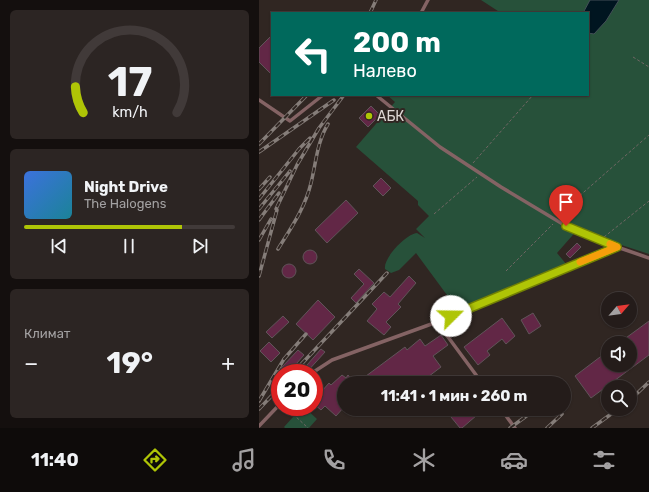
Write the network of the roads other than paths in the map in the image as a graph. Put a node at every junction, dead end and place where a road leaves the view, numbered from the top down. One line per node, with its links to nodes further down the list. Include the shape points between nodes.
1 (428, 0): 2 (lane)
2 (422, 12)
3 (322, 96): 5 (lane, via 290,121)
4 (377, 96): 6 (lane, via 440,147 480,174 566,226)
5 (259, 100)
6 (617, 247): 7 (lane); 8 (lane)
7 (649, 258)
8 (437, 322): 9 (lane, via 332,360); 10 (lane)
9 (323, 366)
10 (477, 376)
11 (271, 413): 13 (lane)
12 (506, 416): 14 (lane)
13 (259, 426)
14 (515, 428)

